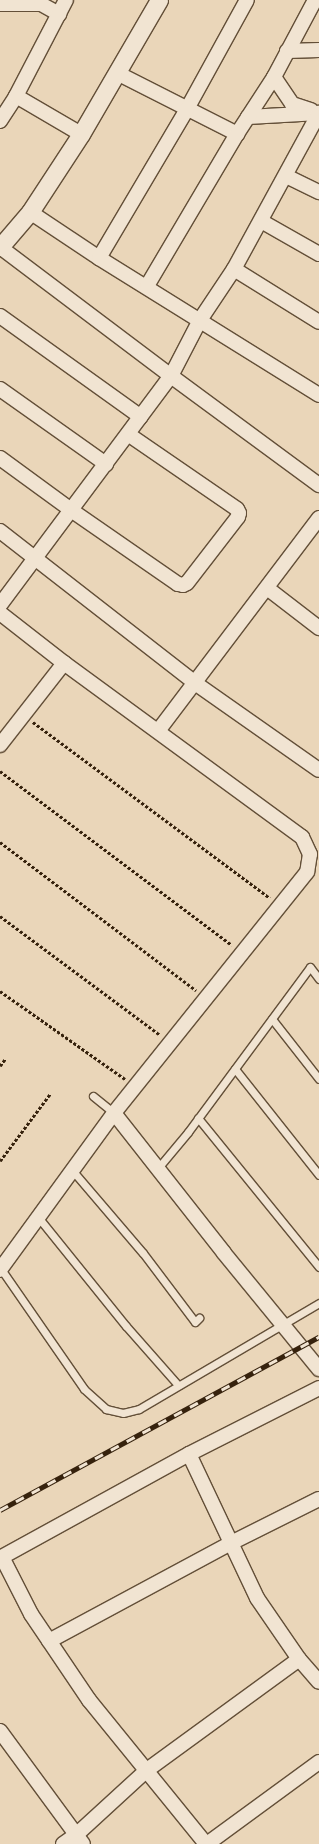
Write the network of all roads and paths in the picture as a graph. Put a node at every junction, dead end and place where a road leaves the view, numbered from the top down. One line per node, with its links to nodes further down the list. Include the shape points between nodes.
1 (66, 0): 6 (street)
2 (159, 0): 9 (street)
3 (246, 0): 12 (street)
4 (315, 0): 8 (street)
5 (0, 4): 6 (street, via 41,4)
6 (59, 14): 11 (street)
7 (319, 50): 8 (street)
8 (288, 51): 10 (street)
9 (117, 73): 12 (street); 16 (street)
10 (274, 76): 13 (street, via 292,104); 14 (street)
11 (16, 96): 15 (street); 16 (street)
12 (187, 109): 17 (street); 24 (street)
13 (319, 113): 14 (street); 18 (street)
14 (248, 117): 17 (street)
15 (0, 121)
16 (81, 134): 20 (street)
17 (236, 134): 26 (street)
18 (286, 176): 19 (street); 21 (street)
19 (319, 192)
20 (30, 212): 22 (street); 24 (street)
21 (261, 221): 23 (street); 25 (street)
22 (0, 247): 30 (street)
23 (319, 254)
24 (99, 258): 26 (street)
25 (234, 269): 28 (street); 29 (street)
26 (147, 286): 28 (street)
27 (0, 316): 33 (street)
28 (200, 320): 30 (street); 32 (street)
29 (319, 322)
30 (170, 376): 33 (street); 37 (street)
31 (0, 389): 36 (street)
32 (319, 395)
33 (141, 417): 34 (street)
34 (128, 434): 36 (street); 38 (street, via 237,509 238,517 183,585)
35 (0, 458): 38 (street)
36 (106, 464): 38 (street)
37 (319, 485)
38 (71, 510): 41 (street)
39 (319, 518): 42 (street)
40 (0, 531): 41 (street)
41 (35, 558): 43 (street); 47 (street)
42 (267, 588): 45 (street); 47 (street)
43 (0, 605)
44 (0, 613): 46 (street)
45 (319, 628)
46 (64, 663): 48 (street); 49 (street)
47 (195, 683): 49 (street); 51 (street)
48 (24, 714): 50 (street); 54 (path)
49 (158, 731): 54 (street, via 302,837 310,854 307,872)
50 (0, 745)
51 (319, 770)
52 (0, 771): 56 (path)
53 (0, 842): 59 (path)
54 (280, 906): 56 (street)
55 (0, 916): 61 (path)
56 (242, 952): 59 (street)
57 (319, 979): 60 (lane, via 310,967)
58 (0, 991): 66 (path)
59 (206, 997): 61 (street)
60 (272, 1019): 64 (lane); 65 (lane)
61 (170, 1043): 66 (street)
62 (5, 1059): 63 (path)
63 (0, 1066)
64 (235, 1069): 70 (lane); 74 (lane)
65 (319, 1079)
66 (135, 1087): 69 (street)
67 (50, 1094): 71 (path)
68 (93, 1096): 69 (lane)
69 (114, 1113): 72 (street); 73 (street)
70 (198, 1118): 72 (lane); 76 (lane)
71 (0, 1161)
72 (158, 1168): 80 (street)
73 (72, 1170): 75 (street); 79 (lane, via 143,1253 195,1322)
74 (319, 1175)
75 (38, 1217): 77 (street); 82 (lane, via 126,1326)
76 (319, 1267)
77 (0, 1269): 82 (lane, via 84,1389 106,1409 123,1413 139,1409)
78 (319, 1303): 80 (lane)
79 (199, 1318)
80 (282, 1323): 81 (street); 82 (lane)
81 (319, 1369)
82 (178, 1385)
83 (319, 1388): 84 (street)
84 (189, 1454): 86 (street); 87 (street)
85 (319, 1499): 86 (street)
86 (231, 1543): 88 (street); 89 (street, via 257,1598)
87 (1, 1557): 88 (street, via 31,1614)
88 (49, 1641): 93 (street, via 89,1700)
89 (299, 1659): 90 (street); 93 (street)
90 (319, 1682)
91 (0, 1731): 94 (street)
92 (319, 1762): 96 (street)
93 (147, 1770): 94 (street); 96 (street)
94 (79, 1839): 95 (street)
95 (63, 1844)
96 (206, 1844)

